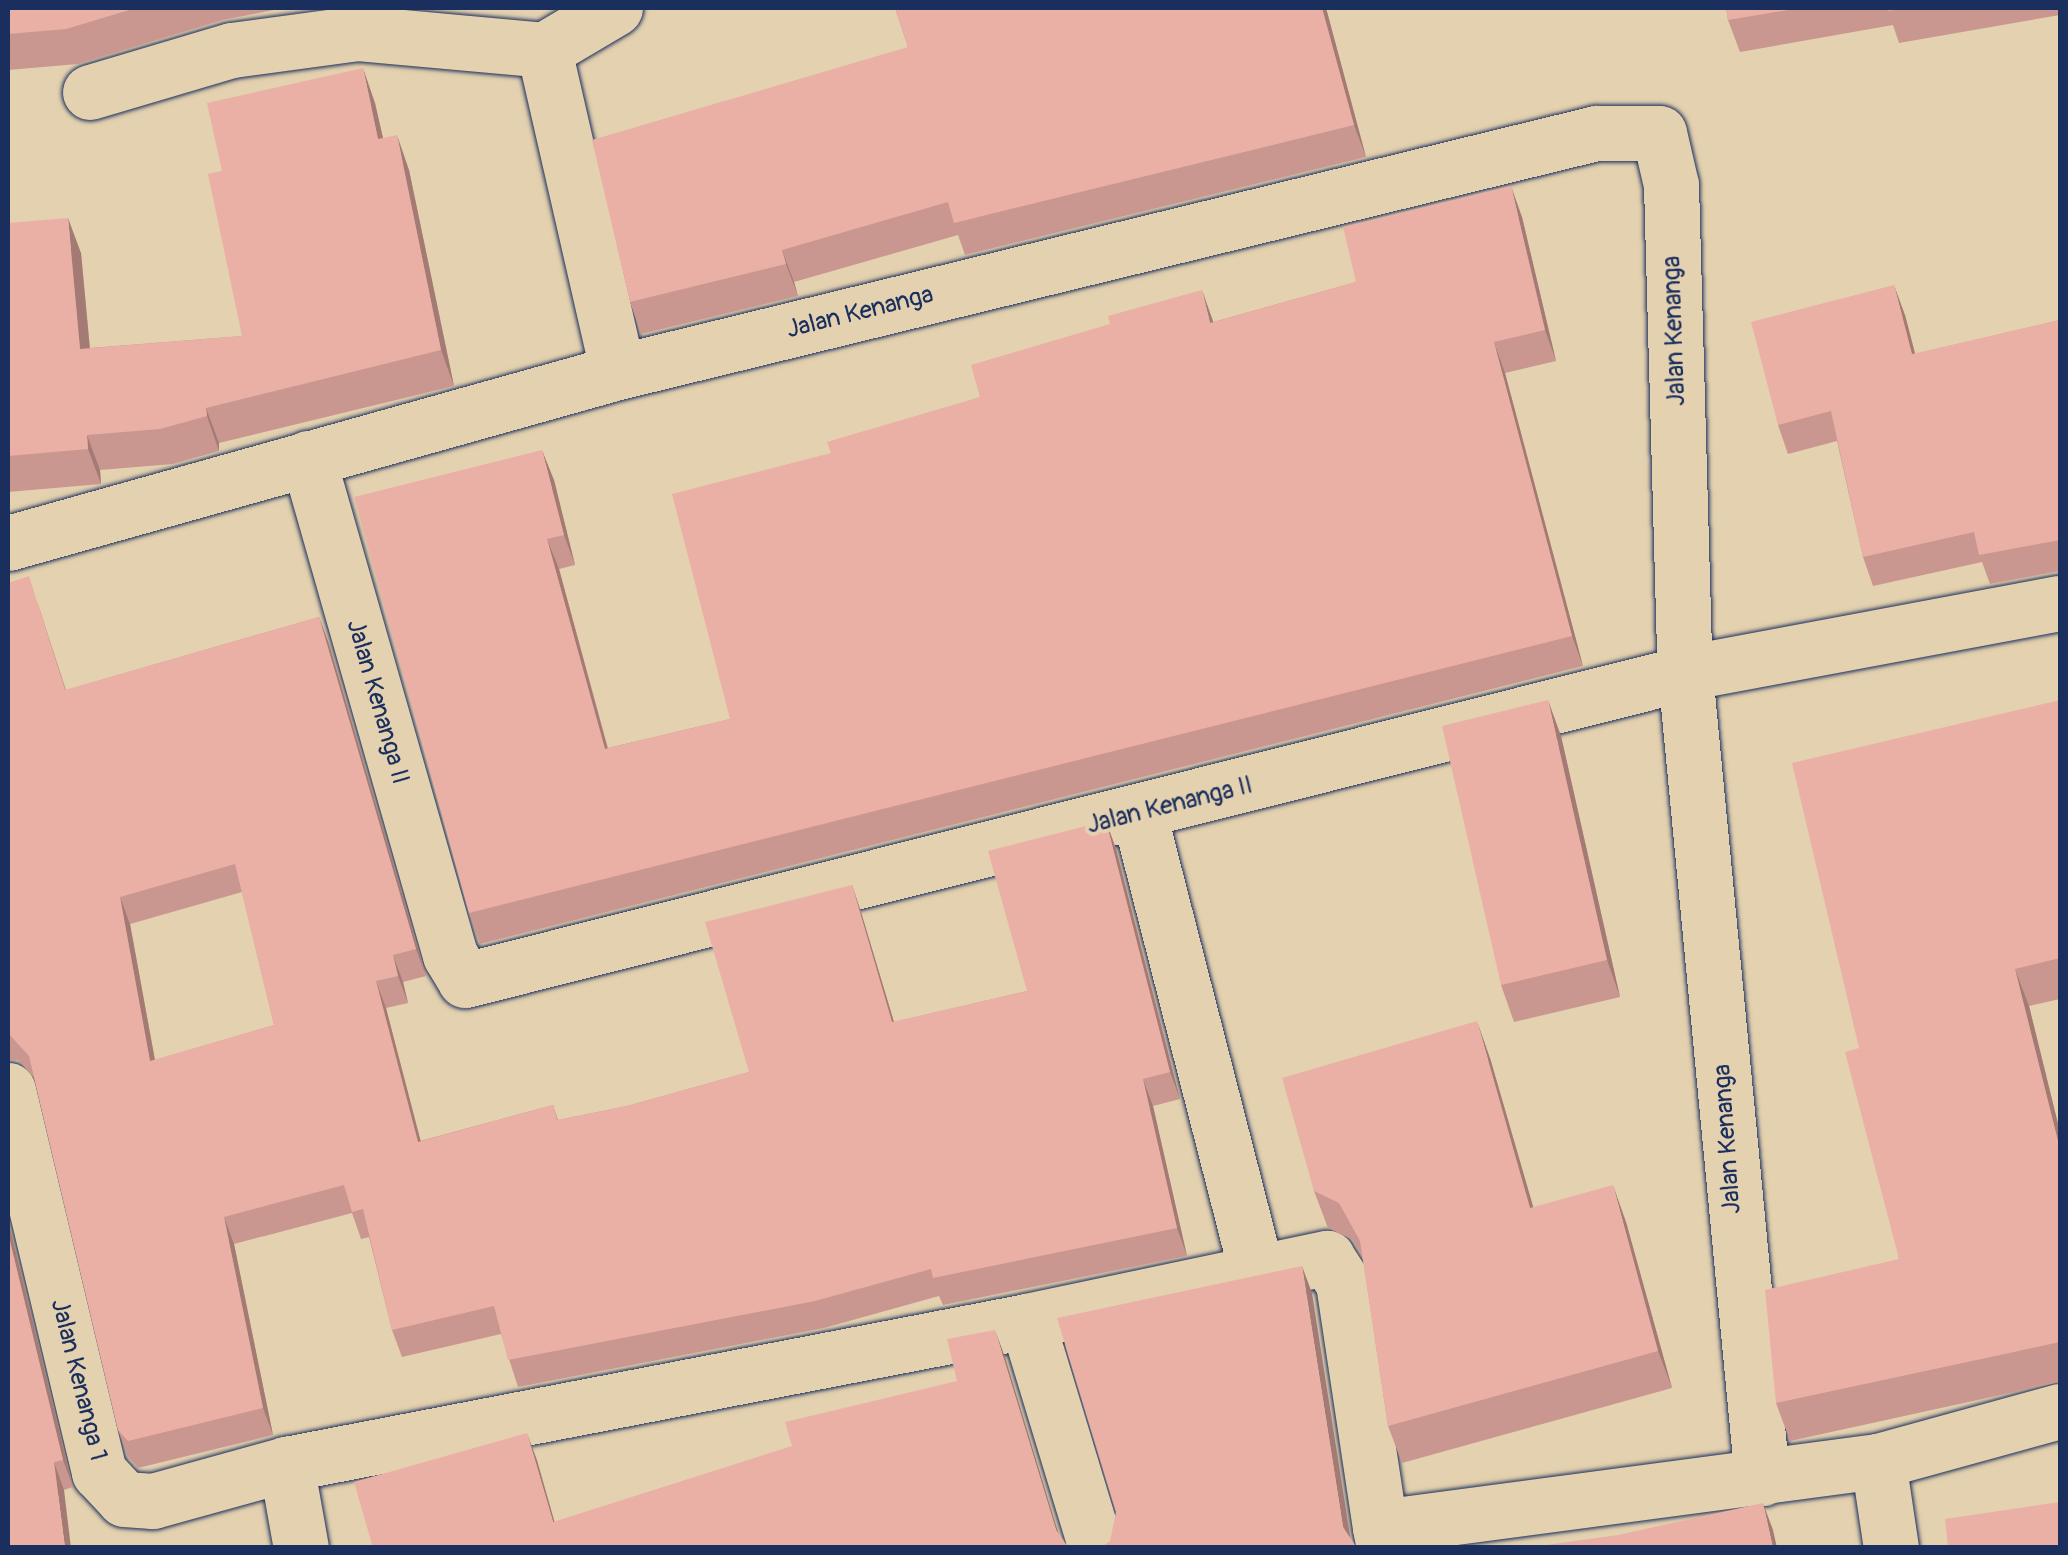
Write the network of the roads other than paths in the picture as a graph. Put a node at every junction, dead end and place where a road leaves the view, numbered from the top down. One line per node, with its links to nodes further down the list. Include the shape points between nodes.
1 (616, 8): 2 (street)
2 (544, 50): 3 (street, via 358,34 232,50); 4 (street)
3 (90, 92)
4 (618, 372): 5 (street, Jalan Kenanga); 8 (street, Jalan Kenanga, via 1596,133 1659,133 1671,185)
5 (308, 458): 6 (street, Jalan Kenanga); 9 (street, Jalan Kenanga II, via 450,956 465,980)
6 (8, 543)
7 (2060, 603): 8 (street, Jalan Kenanga II)
8 (1685, 673): 9 (street, Jalan Kenanga II); 16 (street, Jalan Kenanga)
9 (1139, 814): 11 (street)
10 (8, 1090): 15 (street, Jalan Kenanga 1, via 106,1482 124,1498 153,1501)
11 (1256, 1268): 12 (street, Jalan Kenanga 1); 18 (street, Jalan Kenanga 1, via 1321,1257 1338,1271)
12 (1028, 1321): 15 (street, Jalan Kenanga 1); 20 (street)
13 (2060, 1411): 14 (street)
14 (1878, 1461): 16 (street); 21 (street)
15 (286, 1464): 19 (street)
16 (1762, 1478): 17 (street)
17 (1491, 1531): 18 (street)
18 (1382, 1537)
19 (301, 1548)
20 (1096, 1548)
21 (1892, 1548)

